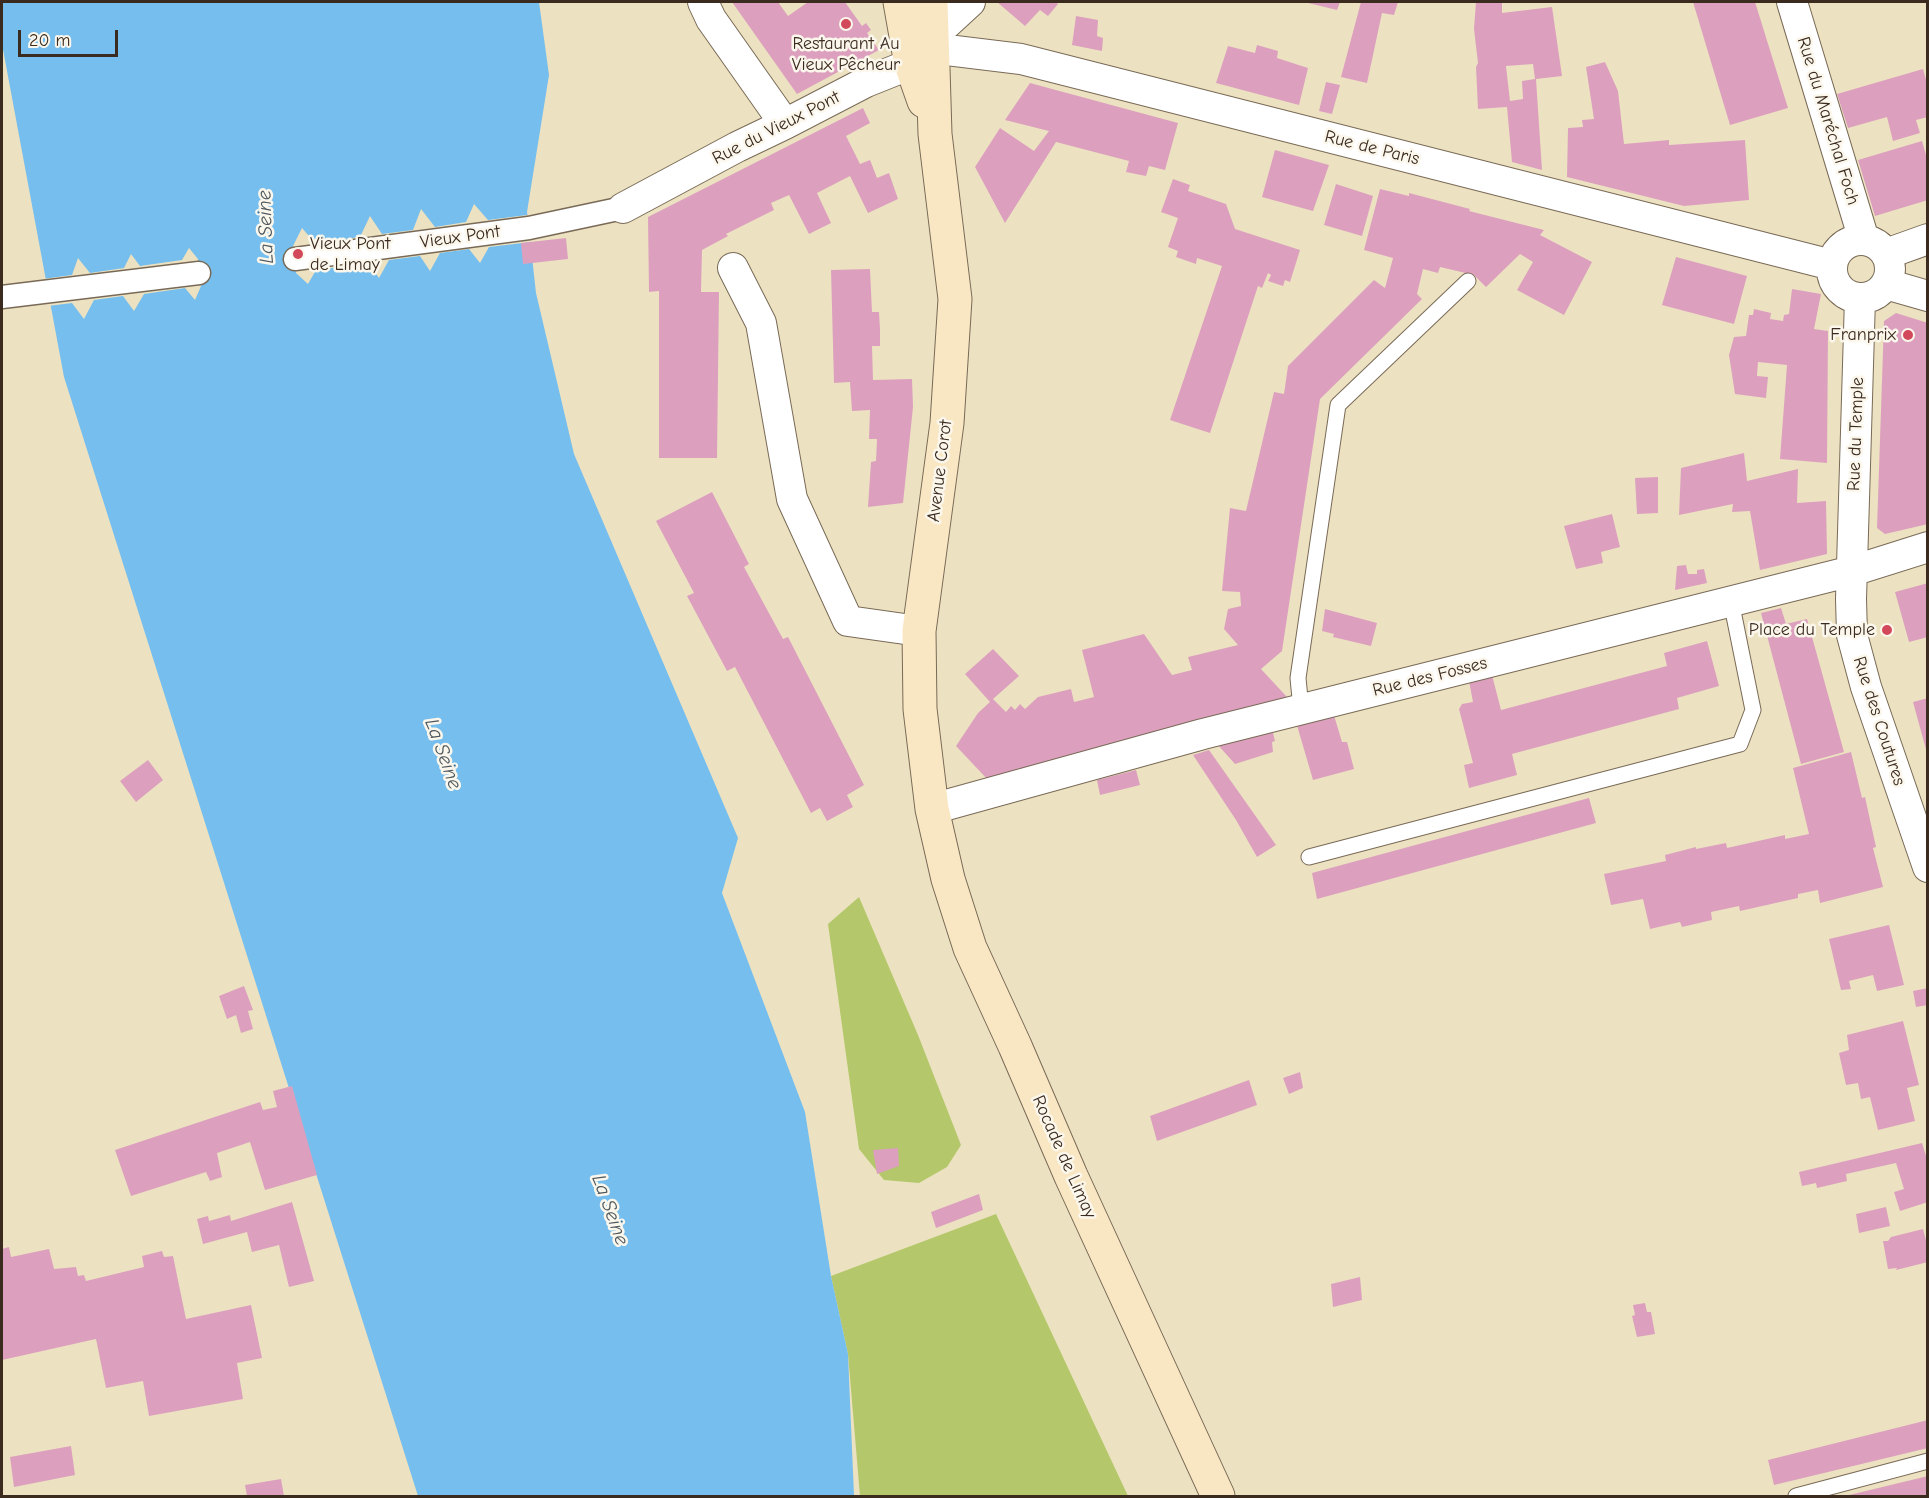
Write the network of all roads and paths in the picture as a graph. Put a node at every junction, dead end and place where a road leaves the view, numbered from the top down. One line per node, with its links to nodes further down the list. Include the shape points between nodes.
1 (703, 2): 5 (street)
2 (970, 2): 4 (street, Rue du Vieux Pont, via 945,25)
3 (1792, 2): 8 (street, Rue du Maréchal Foch)
4 (919, 36): 5 (street, Rue du Vieux Pont, via 866,82); 10 (street, Rue de Paris); 21 (main road, Avenue Corot, via 955,299 947,423)
5 (785, 124): 6 (street, Rue du Vieux Pont)
6 (624, 208): 9 (street, Vieux Pont, via 529,228)
7 (1928, 239): 8 (street)
8 (1875, 247): 10 (street, via 1847,243); 14 (street, via 1890,269)
9 (295, 259)
10 (1832, 265): 17 (street, via 1832,275 1842,291)
11 (733, 268): 21 (street, via 761,323 792,499 848,621)
12 (199, 273): 16 (street)
13 (1468, 281): 22 (lane, via 1338,405 1298,678)
14 (1886, 284): 15 (street); 17 (street, via 1875,295)
15 (1928, 296)
16 (2, 297)
17 (1860, 298): 19 (street, Rue du Temple)
18 (1928, 547): 19 (street, Rue des Fosses)
19 (1852, 571): 20 (street, Rue des Fosses); 25 (street, Rue des Coutures, via 1852,635)
20 (1731, 601): 22 (street, Rue des Fosses); 24 (lane, via 1753,710 1740,744)
21 (919, 631): 23 (main road, Avenue Corot, via 920,709)
22 (1301, 709): 23 (street, Rue des Fosses)
23 (932, 809): 27 (main road, Rocade de Limay, via 948,879 970,948)
24 (1309, 857)
25 (1928, 867)
26 (1928, 1461): 28 (lane)
27 (1218, 1497)
28 (1796, 1497)

